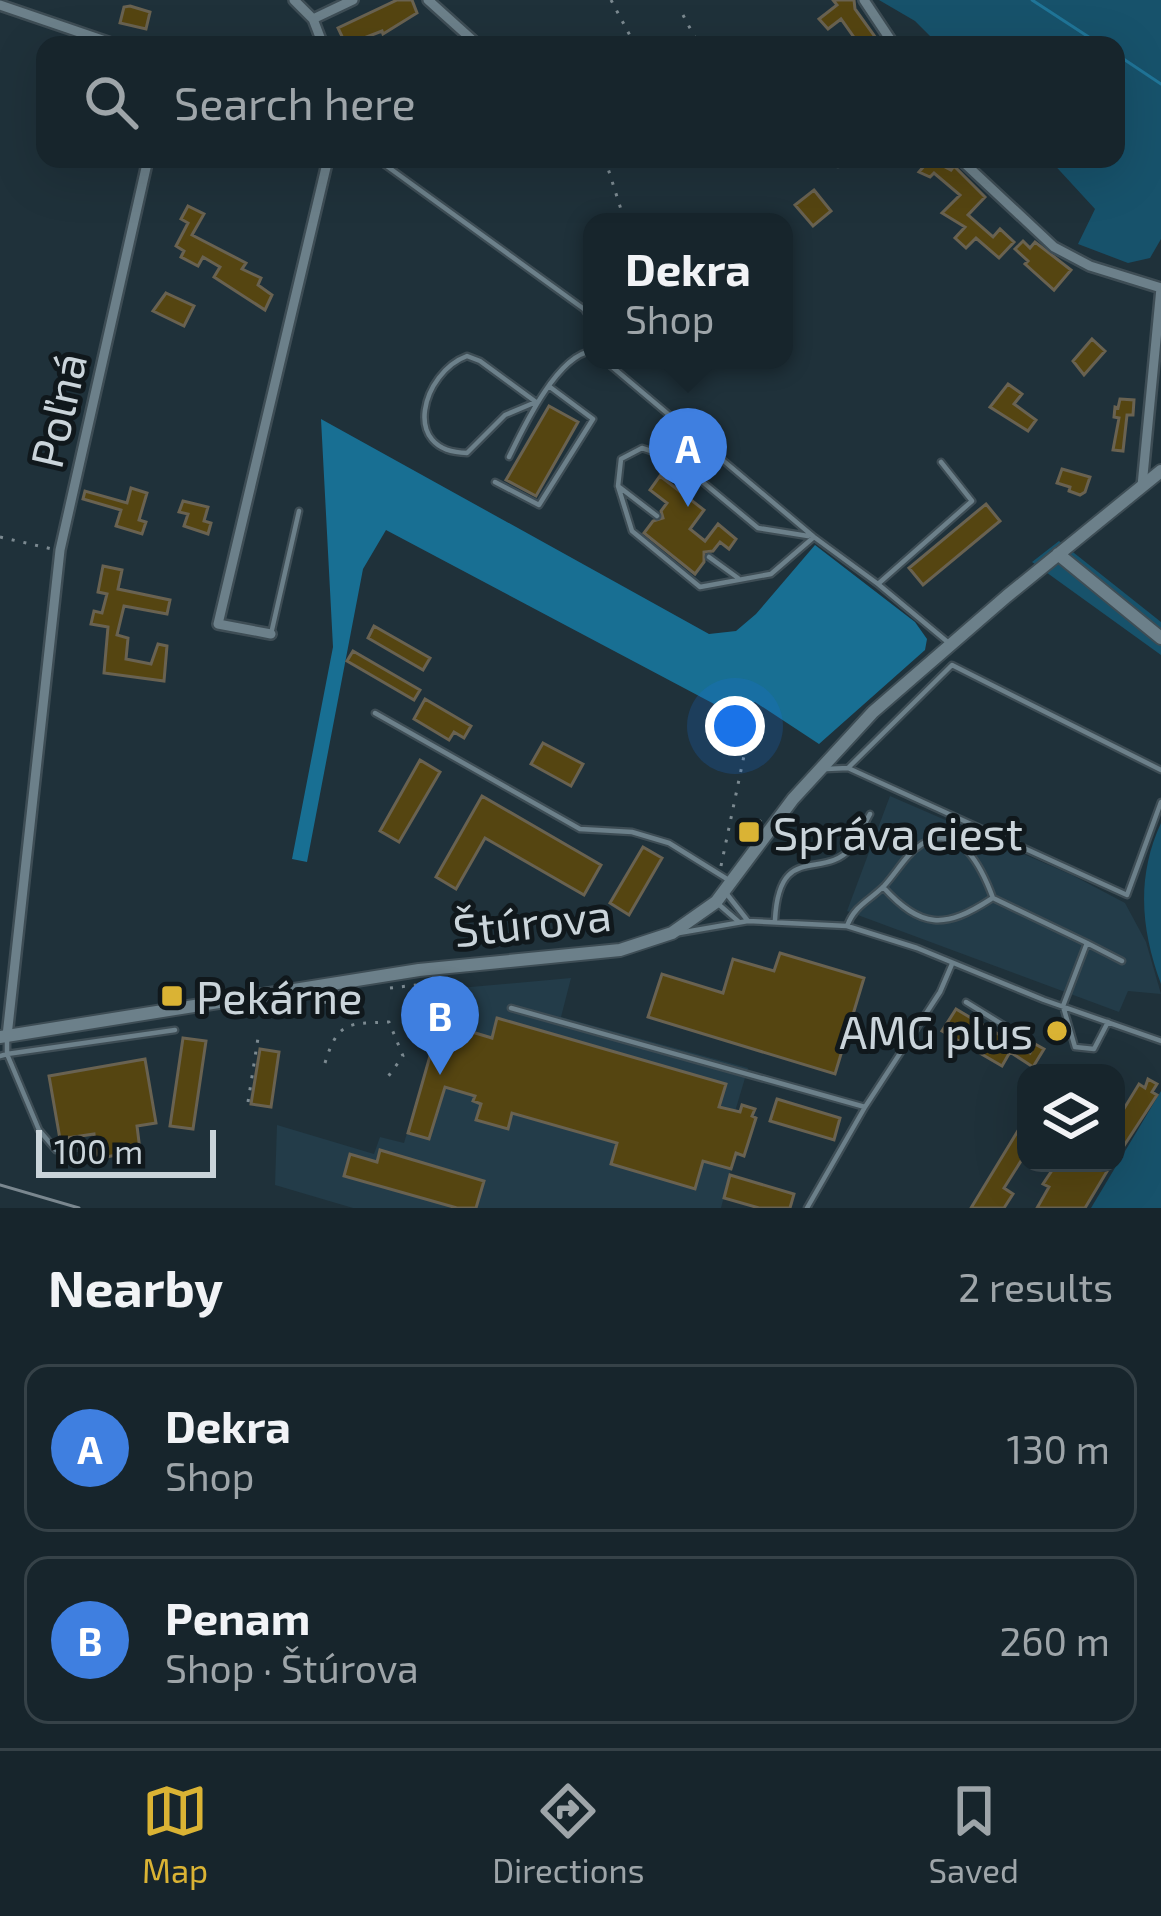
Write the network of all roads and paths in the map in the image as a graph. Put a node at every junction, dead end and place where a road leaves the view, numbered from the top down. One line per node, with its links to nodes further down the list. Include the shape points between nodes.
1 (294, 0): 8 (street)
2 (353, 0): 8 (street)
3 (428, 0): 11 (street)
4 (611, 0): 12 (path)
5 (864, 0): 14 (street)
6 (0, 5): 9 (street)
7 (683, 15): 13 (path)
8 (313, 19): 10 (street)
9 (91, 36)
10 (320, 36)
11 (468, 36)
12 (630, 36)
13 (694, 36)
14 (888, 36)
15 (146, 168): 37 (street, Poľná)
16 (326, 168): 42 (street, via 218,623)
17 (389, 168): 22 (lane)
18 (608, 168): 20 (path)
19 (970, 168): 21 (street, via 1054,247)
20 (622, 213)
21 (1161, 288): 32 (street)
22 (583, 308)
23 (583, 354): 25 (lane)
24 (615, 369): 36 (lane)
25 (550, 386): 26 (lane); 30 (lane, via 593,419 539,505)
26 (536, 402): 26 (lane, via 505,416 467,453 444,450 423,424 440,376 467,356); 27 (lane)
27 (508, 457)
28 (941, 462): 41 (lane, via 973,501)
29 (1161, 471): 32 (street, Štúrova)
30 (495, 482)
31 (618, 486): 34 (lane); 36 (lane, via 621,459 641,448 675,459 758,528); 40 (lane, via 632,531 700,587)
32 (1142, 487): 38 (street, Štúrova)
33 (299, 511): 42 (lane)
34 (657, 516)
35 (0, 537): 37 (path)
36 (814, 537): 40 (lane, via 771,574); 41 (lane)
37 (59, 550): 74 (street, Poľná)
38 (1058, 554): 43 (street); 44 (street, Štúrova)
39 (709, 556): 40 (lane)
40 (740, 580)
41 (878, 584): 44 (lane)
42 (271, 634)
43 (1161, 638)
44 (950, 644): 48 (street, Štúrova)
45 (375, 713): 54 (lane, via 580,829 669,843)
46 (750, 727): 54 (path)
47 (848, 768): 48 (lane); 49 (lane, via 952,665); 50 (lane, via 1127,895)
48 (819, 770): 54 (street, Štúrova)
49 (1161, 770)
50 (1161, 802)
51 (769, 809): 53 (path)
52 (869, 814): 59 (lane, via 852,848 785,880)
53 (744, 841)
54 (723, 887): 57 (lane); 58 (lane); 61 (street, Štúrova)
55 (883, 887): 56 (lane, via 905,910 937,923); 56 (lane, via 933,840 968,849); 60 (lane)
56 (994, 898): 62 (lane)
57 (748, 921): 58 (lane); 59 (lane)
58 (739, 922): 61 (lane)
59 (775, 922): 60 (lane)
60 (847, 926): 64 (lane)
61 (672, 933): 74 (street, Štúrova, via 620,950 419,970)
62 (1087, 943): 63 (lane); 69 (lane)
63 (1122, 961)
64 (952, 964): 69 (lane); 82 (lane)
65 (461, 986): 66 (path)
66 (388, 988)
67 (372, 990): 71 (path)
68 (966, 1002): 76 (lane)
69 (1063, 1006): 72 (lane); 72 (lane, via 1081,1050 1100,1044)
70 (511, 1008): 82 (lane)
71 (301, 1010)
72 (1108, 1022): 77 (lane)
73 (175, 1030): 78 (lane)
74 (4, 1037): 78 (lane)
75 (258, 1038): 81 (path)
76 (1026, 1039)
77 (1161, 1040)
78 (4, 1055): 83 (lane, via 39,1130 56,1150)
79 (325, 1063): 80 (path, via 347,1024 389,1022 404,1056)
80 (388, 1078)
81 (248, 1102)
82 (865, 1108): 84 (lane)
83 (80, 1147)
84 (807, 1208)

